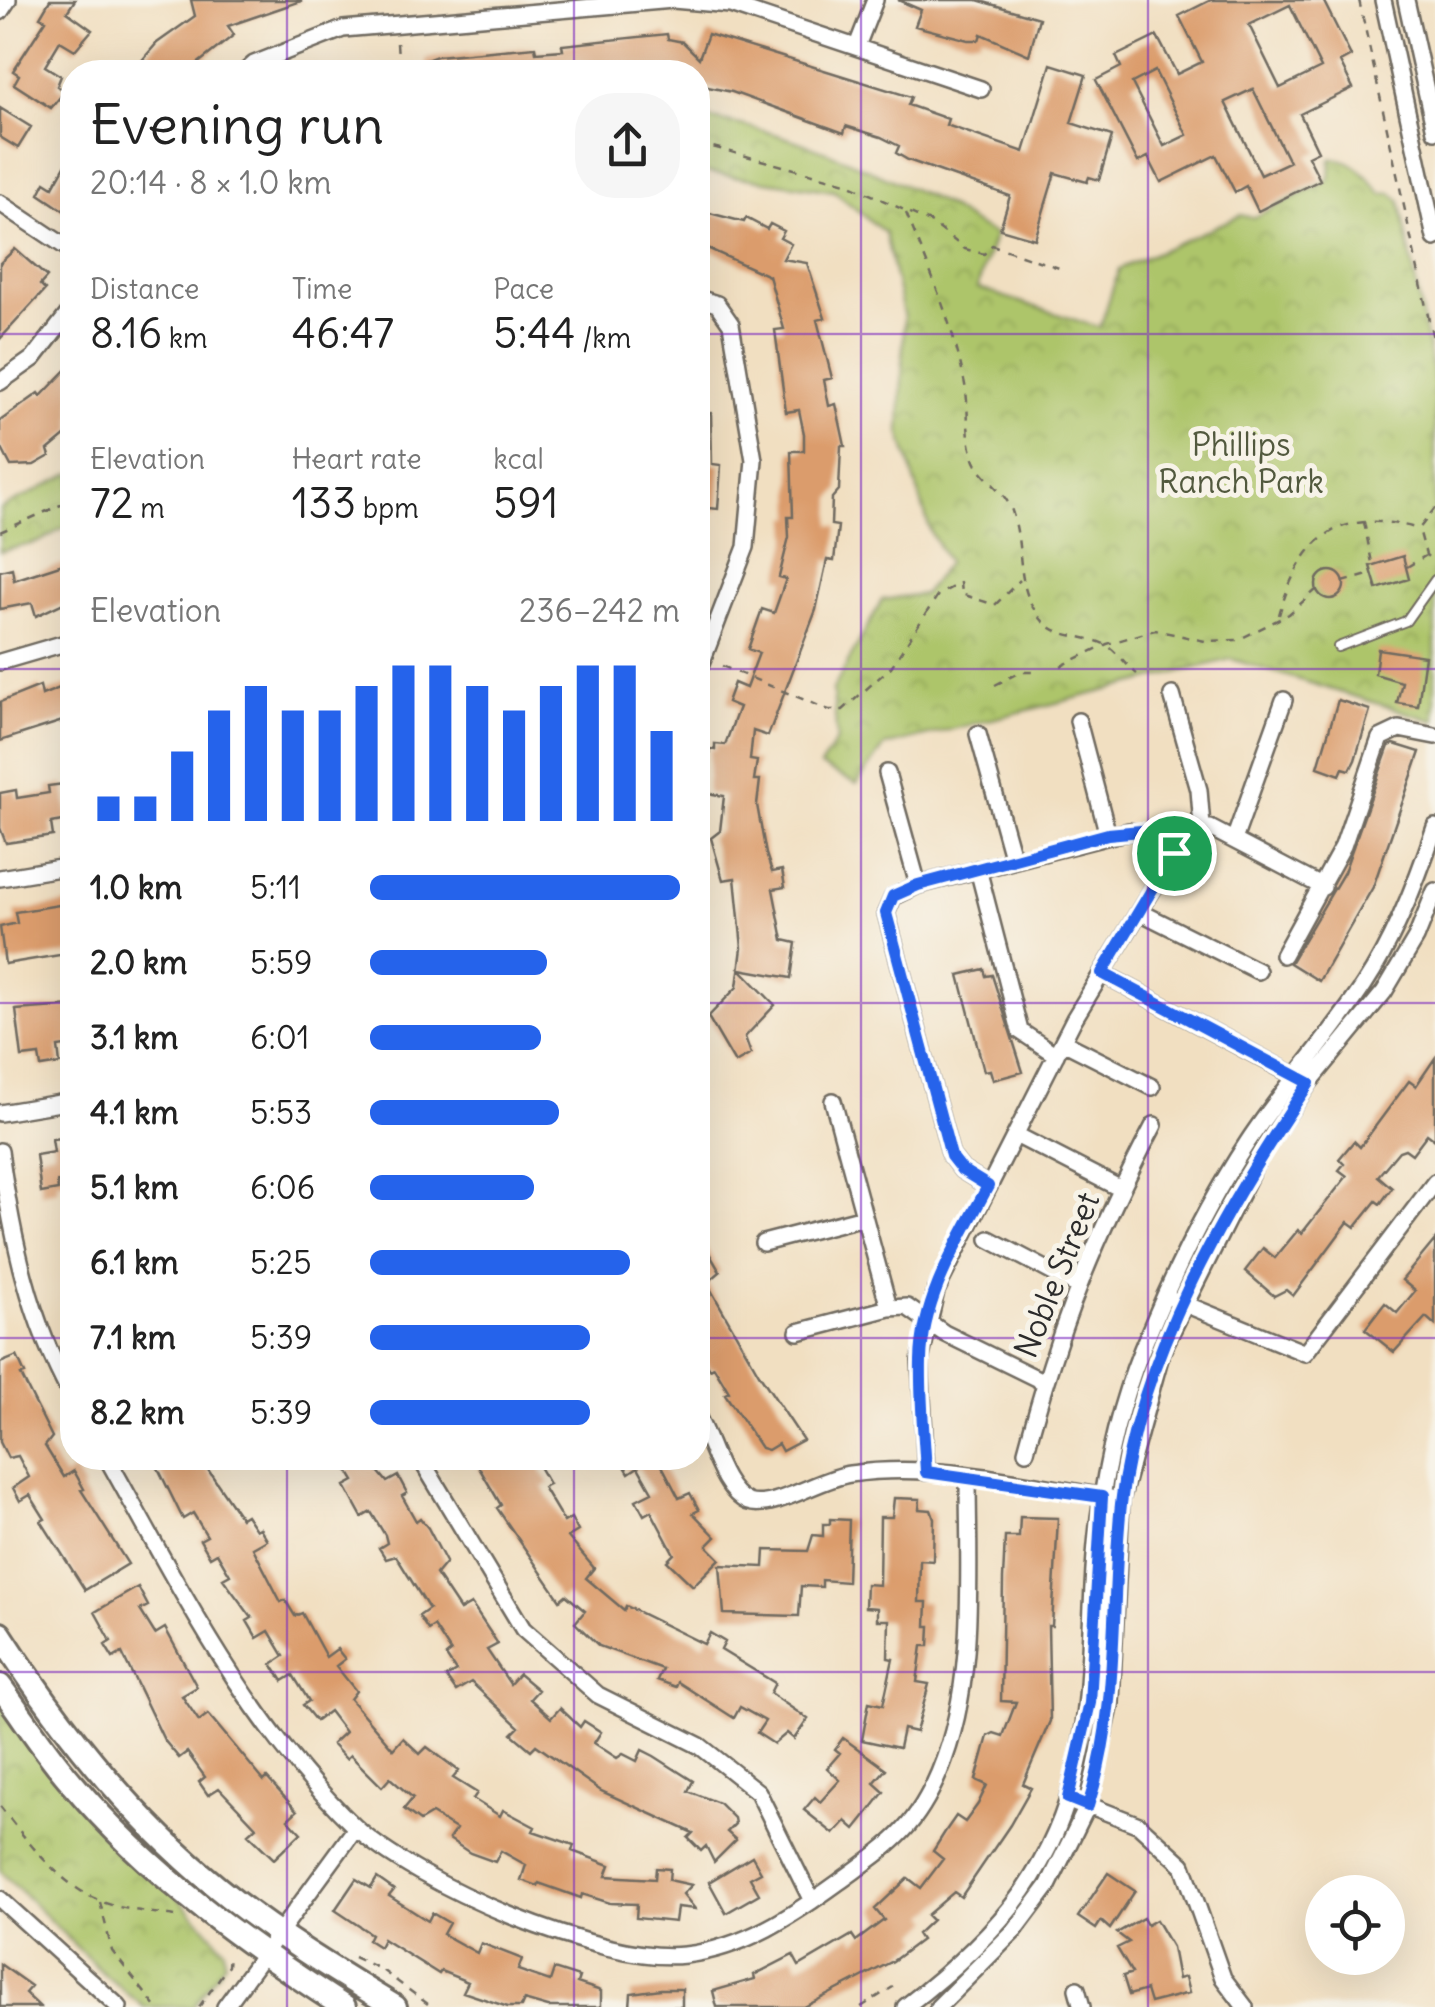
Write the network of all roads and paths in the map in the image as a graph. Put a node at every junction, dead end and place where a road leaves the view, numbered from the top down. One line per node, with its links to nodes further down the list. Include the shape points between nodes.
1 (8, 0): 6 (street)
2 (875, 0): 8 (street)
3 (1360, 0): 21 (path)
4 (1383, 0): 16 (street)
5 (1406, 0): 12 (street)
6 (0, 12)
7 (397, 42): 10 (path)
8 (857, 46): 9 (street, via 730,6 673,0 343,28); 11 (street)
9 (264, 60)
10 (398, 60)
11 (981, 89)
12 (1435, 131)
13 (710, 146): 15 (path, via 817,172)
14 (0, 203): 17 (street)
15 (906, 213): 18 (path, via 932,223 965,249 984,254 992,245); 33 (path, via 948,317 977,467 1012,511 1022,546)
16 (1435, 238)
17 (60, 243)
18 (1059, 268)
19 (710, 302): 38 (street, via 731,324 754,460 746,546)
20 (60, 324): 22 (street, via 34,358)
21 (1435, 348)
22 (0, 382)
23 (60, 505): 27 (path)
24 (1435, 508): 26 (path)
25 (1364, 520): 26 (path); 30 (path); 37 (path, via 1338,526 1302,555)
26 (1419, 529): 28 (path)
27 (0, 532)
28 (1426, 555): 29 (path); 31 (path)
29 (1435, 562)
30 (1372, 563)
31 (1407, 567)
32 (1368, 575): 35 (path)
33 (1020, 579): 40 (path, via 1043,623 1066,636); 43 (path, via 995,605 962,594 960,583 938,595 891,667 843,710)
34 (1435, 580): 41 (lane, via 1406,621)
35 (1343, 582)
36 (1317, 589): 37 (path)
37 (1279, 617): 40 (path, via 1224,644 1154,630)
38 (710, 634)
39 (60, 644): 42 (street)
40 (1107, 644): 44 (path); 46 (path)
41 (1338, 647)
42 (0, 662)
43 (722, 666)
44 (1061, 666)
45 (1038, 672): 47 (path, via 1020,672)
46 (1138, 674)
47 (995, 685)
48 (1172, 695): 54 (street)
49 (1284, 700): 57 (street)
50 (1078, 721): 56 (street)
51 (978, 734): 59 (street)
52 (1435, 736): 64 (street, via 1399,729 1380,738)
53 (886, 773): 63 (street)
54 (1202, 826): 57 (street); 58 (street, via 1189,830)
55 (1435, 827): 71 (street, via 1397,924)
56 (1108, 834): 58 (street, via 1141,831); 59 (street)
57 (1234, 840): 64 (street)
58 (1174, 853): 66 (street)
59 (1014, 860): 61 (street)
60 (60, 868): 62 (street)
61 (978, 869): 63 (street); 70 (street, via 1020,1030)
62 (0, 878)
63 (918, 885): 80 (street, via 893,896 886,913 951,1156)
64 (1324, 887): 67 (street)
65 (1435, 891): 71 (street, via 1384,992)
66 (1140, 912): 68 (street); 69 (street)
67 (1283, 955)
68 (1258, 970)
69 (1102, 973): 70 (street); 71 (street)
70 (1060, 1048): 72 (street); 77 (street)
71 (1302, 1080): 86 (street, via 1216,1193); 87 (street)
72 (1152, 1087)
73 (833, 1101): 82 (street)
74 (60, 1103): 75 (street)
75 (0, 1113)
76 (1154, 1125): 81 (street, Noble Street)
77 (1016, 1135): 80 (street); 81 (street)
78 (0, 1151): 91 (street, via 13,1250)
79 (1435, 1182): 87 (street, via 1305,1353)
80 (988, 1186): 89 (street)
81 (1121, 1189): 85 (street, Noble Street)
82 (864, 1216): 84 (street); 88 (street)
83 (989, 1239): 85 (street)
84 (763, 1242)
85 (1076, 1285): 92 (street, Noble Street)
86 (1166, 1296): 87 (street); 99 (street, via 1132,1376)
87 (1184, 1304): 100 (street, via 1148,1394)
88 (889, 1308): 89 (street, via 907,1307); 90 (street)
89 (928, 1317): 92 (street, via 944,1333); 97 (street, via 920,1361)
90 (798, 1332)
91 (60, 1375)
92 (1044, 1382): 94 (street, Noble Street)
93 (710, 1443): 97 (street, via 736,1496 755,1504 833,1477)
94 (1026, 1451)
95 (113, 1470): 106 (street, via 225,1668)
96 (427, 1470): 108 (street, via 523,1629 598,1695 700,1746 758,1792)
97 (926, 1472): 98 (street)
98 (968, 1475): 99 (street); 108 (street, via 962,1696 939,1773 906,1832)
99 (1102, 1497): 100 (street); 103 (street, via 1090,1703)
100 (1121, 1500): 105 (street, via 1111,1703)
101 (0, 1634): 111 (main road, via 118,1789 216,1886)
102 (0, 1686): 113 (main road, via 73,1786 177,1888)
103 (1068, 1798): 105 (street); 125 (street, via 1024,1890 988,1933)
104 (0, 1806): 109 (path, via 28,1843)
105 (1088, 1806): 126 (street, via 1048,1886 1015,1930); 128 (street, via 1139,1825 1183,1865 1222,1978)
106 (356, 1828): 108 (street, via 454,1891 630,1956 686,1956 756,1937); 111 (street)
107 (0, 1898): 117 (street)
108 (812, 1901)
109 (100, 1902): 110 (path); 118 (path, via 112,1951)
110 (194, 1919)
111 (279, 1934): 113 (street); 122 (main road)
112 (225, 1943): 119 (path, via 228,1966)
113 (264, 1956): 120 (street); 121 (main road)
114 (352, 1956): 123 (path)
115 (893, 1987): 124 (path)
116 (1077, 1989): 127 (street)
117 (118, 2007)
118 (156, 2007)
119 (200, 2007)
120 (225, 2007)
121 (344, 2007)
122 (395, 2007)
123 (432, 2007)
124 (861, 2007)
125 (905, 2007)
126 (938, 2007)
127 (1082, 2007)
128 (1245, 2007)

